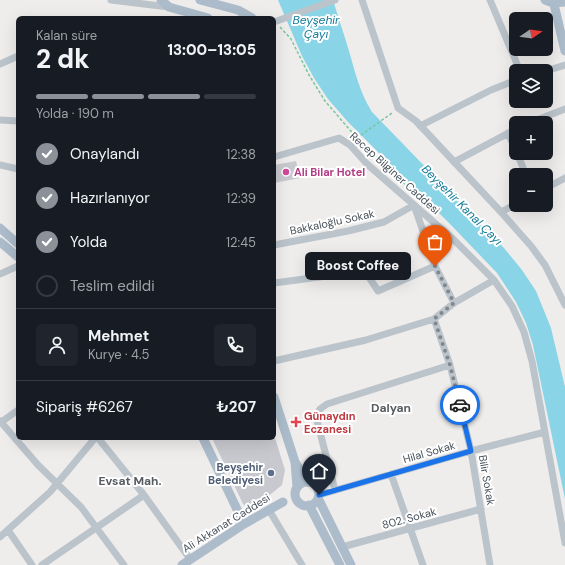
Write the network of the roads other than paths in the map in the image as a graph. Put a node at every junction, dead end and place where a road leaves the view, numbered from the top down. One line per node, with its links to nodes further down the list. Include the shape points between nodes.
1 (111, 0): 9 (street)
2 (161, 0): 9 (main road)
3 (200, 0): 11 (main road, via 238,10)
4 (336, 0): 12 (street)
5 (362, 0): 24 (street, via 398,108)
6 (490, 0): 16 (street)
7 (550, 1): 8 (main road); 13 (main road)
8 (565, 2)
9 (170, 7): 10 (main road)
10 (195, 16)
11 (248, 16)
12 (276, 21)
13 (565, 51)
14 (16, 57): 15 (street)
15 (0, 64)
16 (517, 64)
17 (565, 65): 18 (street)
18 (553, 69)
19 (509, 83): 24 (street)
20 (565, 109): 21 (street)
21 (547, 116)
22 (0, 120): 23 (street)
23 (16, 121)
24 (420, 126): 27 (street)
25 (508, 133): 27 (street)
26 (276, 156): 32 (street, Recep Bilginer Caddesi, via 339,138 350,145 367,164)
27 (454, 162): 34 (street)
28 (0, 165): 29 (street)
29 (16, 170)
30 (565, 178): 31 (street)
31 (553, 184)
32 (414, 205): 38 (street, Bakkaloğlu Sokak, via 384,222); 40 (street); 43 (street, Recep Bilginer Caddesi)
33 (509, 208): 34 (street)
34 (501, 212): 46 (street, via 545,265)
35 (0, 228): 37 (main road)
36 (0, 242): 39 (main road)
37 (16, 242)
38 (276, 245)
39 (16, 255)
40 (435, 266): 44 (street, via 378,291 365,271); 45 (street)
41 (16, 267): 42 (street)
42 (0, 274)
43 (494, 280): 45 (street); 53 (street, Recep Bilginer Caddesi, via 512,306 524,332)
44 (276, 283)
45 (454, 303): 47 (street)
46 (565, 305)
47 (434, 319): 48 (street, via 366,340); 49 (street, Bilir Sokak)
48 (276, 361)
49 (450, 365): 57 (street, Bilir Sokak); 62 (street, via 326,404 320,409 316,417)
50 (276, 402): 58 (main road)
51 (16, 411): 52 (street)
52 (0, 422): 61 (street)
53 (545, 432): 57 (street, Hilal Sokak); 74 (street, Recep Bilginer Caddesi)
54 (95, 440): 61 (street)
55 (99, 440): 64 (street)
56 (204, 440): 69 (main road)
57 (471, 451): 59 (street, Hilal Sokak); 67 (street, Bilir Sokak)
58 (295, 462): 60 (main road); 63 (main road)
59 (391, 474): 62 (street, Hilal Sokak); 71 (street)
60 (308, 482): 63 (main road, via 302,483); 65 (main road, via 316,486)
61 (57, 484): 70 (street, via 81,507); 72 (street)
62 (335, 490): 65 (street, Hilal Sokak)
63 (297, 494): 66 (main road, via 303,505); 68 (main road, Ali Akkanat Caddesi)
64 (144, 495): 70 (street); 76 (street)
65 (319, 496): 66 (main road, via 315,503); 75 (main road)
66 (309, 506): 82 (main road)
67 (481, 509): 71 (street, 802. Sokak); 85 (street, Bilir Sokak)
68 (269, 510): 69 (main road, Ali Akkanat Caddesi); 81 (street)
69 (244, 524): 76 (main road, Ali Akkanat Caddesi)
70 (97, 528): 78 (street); 79 (street)
71 (410, 528): 75 (street, 802. Sokak); 84 (street)
72 (8, 530): 73 (street); 77 (street)
73 (0, 538)
74 (565, 543)
75 (342, 547): 83 (main road)
76 (190, 560): 80 (main road, Ali Akkanat Caddesi)
77 (32, 565)
78 (42, 565)
79 (124, 565)
80 (182, 565)
81 (302, 565)
82 (340, 565)
83 (351, 565)
84 (423, 565)
85 (490, 565)

